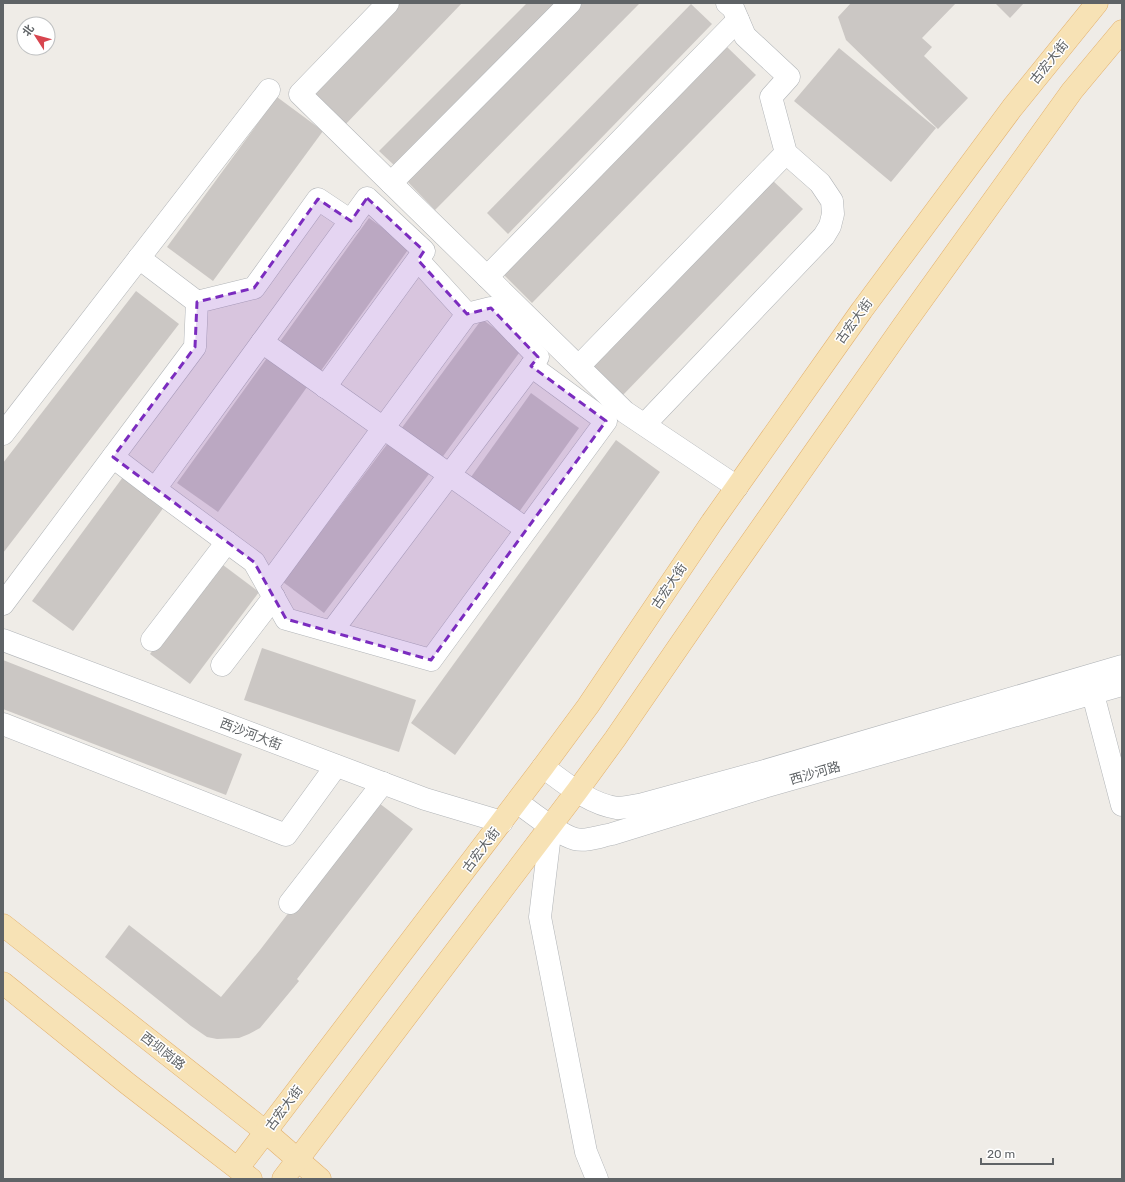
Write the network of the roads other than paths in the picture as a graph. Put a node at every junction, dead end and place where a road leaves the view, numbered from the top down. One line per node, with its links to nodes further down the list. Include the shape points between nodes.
1 (388, 3): 8 (street, via 300,94)
2 (570, 3): 8 (street)
3 (1097, 3): 24 (main road, 古宏大街, via 1012,108 862,310)
4 (733, 12): 7 (street, via 745,36 789,77 771,97); 12 (street)
5 (1122, 31): 41 (main road, via 1072,91 903,326)
6 (269, 90): 10 (street)
7 (786, 153): 17 (street); 19 (street, via 820,182 832,200 833,214 830,226 815,246)
8 (391, 183): 12 (street)
9 (351, 221): 11 (street, via 367,198 424,251); 13 (street, via 318,199 254,288); 15 (street)
10 (139, 258): 13 (street); 21 (street)
11 (418, 260): 14 (street); 18 (street)
12 (487, 277): 17 (street)
13 (197, 302): 22 (street, via 195,347)
14 (467, 314): 16 (street, via 491,308 538,357); 20 (street)
15 (262, 342): 18 (street); 25 (street)
16 (531, 366): 23 (street); 26 (street, via 606,421)
17 (579, 366): 19 (street, via 625,412)
18 (325, 387): 20 (street)
19 (644, 424): 24 (street)
20 (384, 428): 23 (street); 28 (street)
21 (3, 434)
22 (113, 457): 25 (street); 29 (street)
23 (450, 475): 26 (street); 30 (street)
24 (737, 487): 39 (main road, 古宏大街, via 588,706)
25 (155, 489): 27 (street)
26 (526, 529): 30 (street, via 431,660)
27 (227, 542): 28 (street, via 254,562); 32 (street)
28 (271, 591): 30 (street, via 286,618); 33 (street)
29 (3, 604)
30 (332, 631)
31 (3, 640): 38 (street, 西沙河大街)
32 (152, 640)
33 (222, 665)
34 (1122, 666): 35 (street, 西沙河路)
35 (1091, 684): 36 (street, 西沙河路); 41 (street, 西沙河路, via 639,806 619,808 600,804); 43 (street); 45 (street, 西沙河路, via 612,834 575,839)
36 (1122, 685)
37 (3, 724): 38 (street, via 286,835)
38 (336, 766): 40 (street, 西沙河大街)
39 (543, 767): 41 (street, 西沙河路); 42 (main road, 古宏大街)
40 (383, 783): 44 (street, 西沙河大街, via 425,799); 46 (street)
41 (577, 791): 45 (main road)
42 (517, 802): 44 (main road, 古宏大街); 45 (street, 西沙河路)
43 (1122, 805)
44 (502, 822): 49 (main road, 古宏大街)
45 (551, 826): 50 (main road); 54 (street, via 540,917 586,1152)
46 (290, 903)
47 (3, 925): 49 (main road, 西坝岗路)
48 (3, 983): 51 (main road, via 128,1084)
49 (266, 1132): 50 (main road, 西坝岗路); 51 (main road, 古宏大街)
50 (298, 1160): 52 (main road); 53 (main road, 西坝岗路)
51 (245, 1173)
52 (283, 1179)
53 (320, 1179)
54 (598, 1179)

